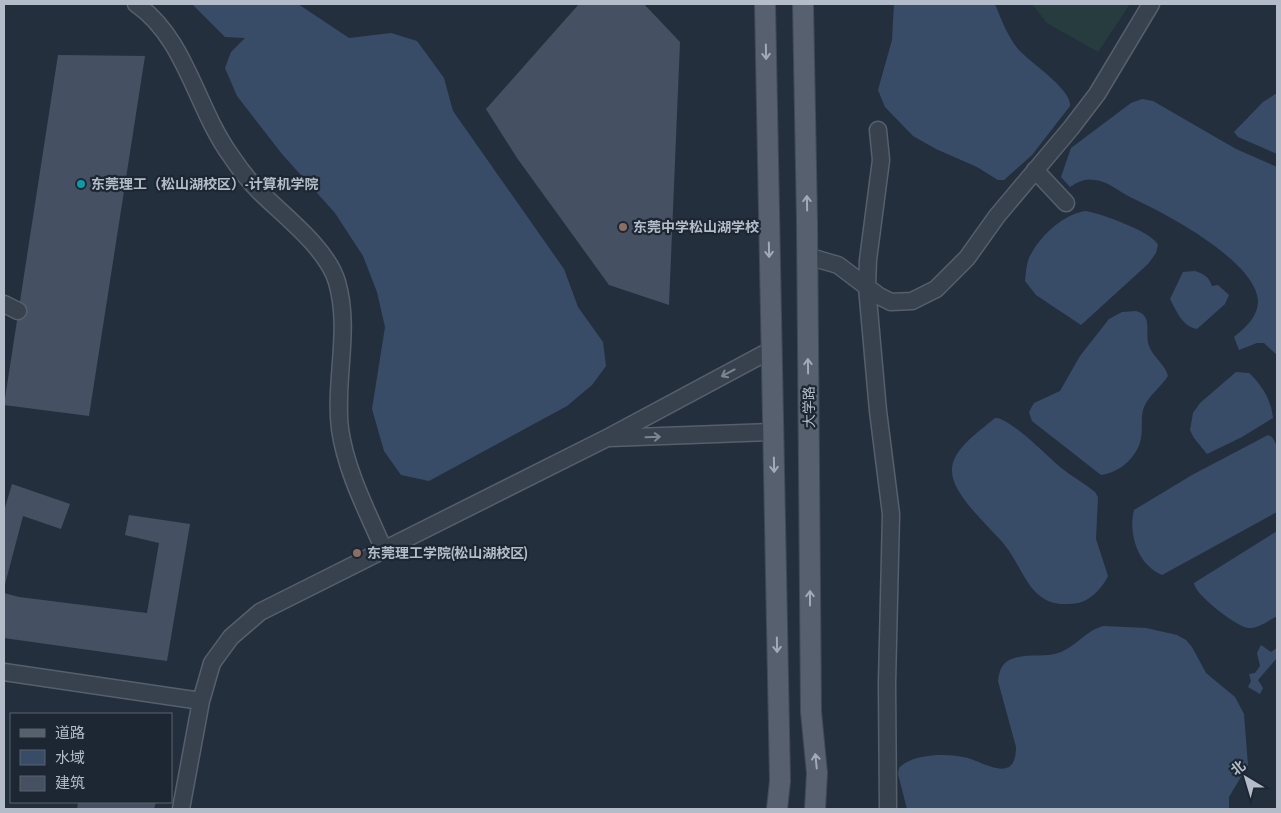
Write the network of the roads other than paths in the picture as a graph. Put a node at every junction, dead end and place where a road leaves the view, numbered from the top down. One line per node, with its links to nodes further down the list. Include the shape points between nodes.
1 (136, 4): 13 (street, via 152,15 168,36 230,154 257,189 322,254 337,281 344,319 340,429 349,467)
2 (766, 4): 10 (main road, one-way to 10)
3 (802, 4): 8 (main road, 大学路, one-way to 3)
4 (1151, 4): 6 (street, via 1097,94)
5 (878, 130): 9 (street, via 881,160)
6 (1035, 170): 7 (street); 9 (street, via 967,258 936,289 902,303 891,302)
7 (1066, 203)
8 (807, 256): 9 (street, via 838,265); 18 (main road, 大学路, one-way to 8, via 818,773 811,712)
9 (867, 287): 19 (street, via 891,514)
10 (771, 350): 11 (main road); 12 (street, one-way to 12)
11 (773, 432): 12 (street, one-way to 11); 17 (main road, one-way to 17, via 780,781)
12 (605, 439): 13 (street)
13 (384, 550): 15 (street, via 260,612 231,637 212,663)
14 (4, 672): 15 (street)
15 (201, 701): 16 (street)
16 (181, 809)
17 (777, 809)
18 (815, 809)
19 (888, 809)

